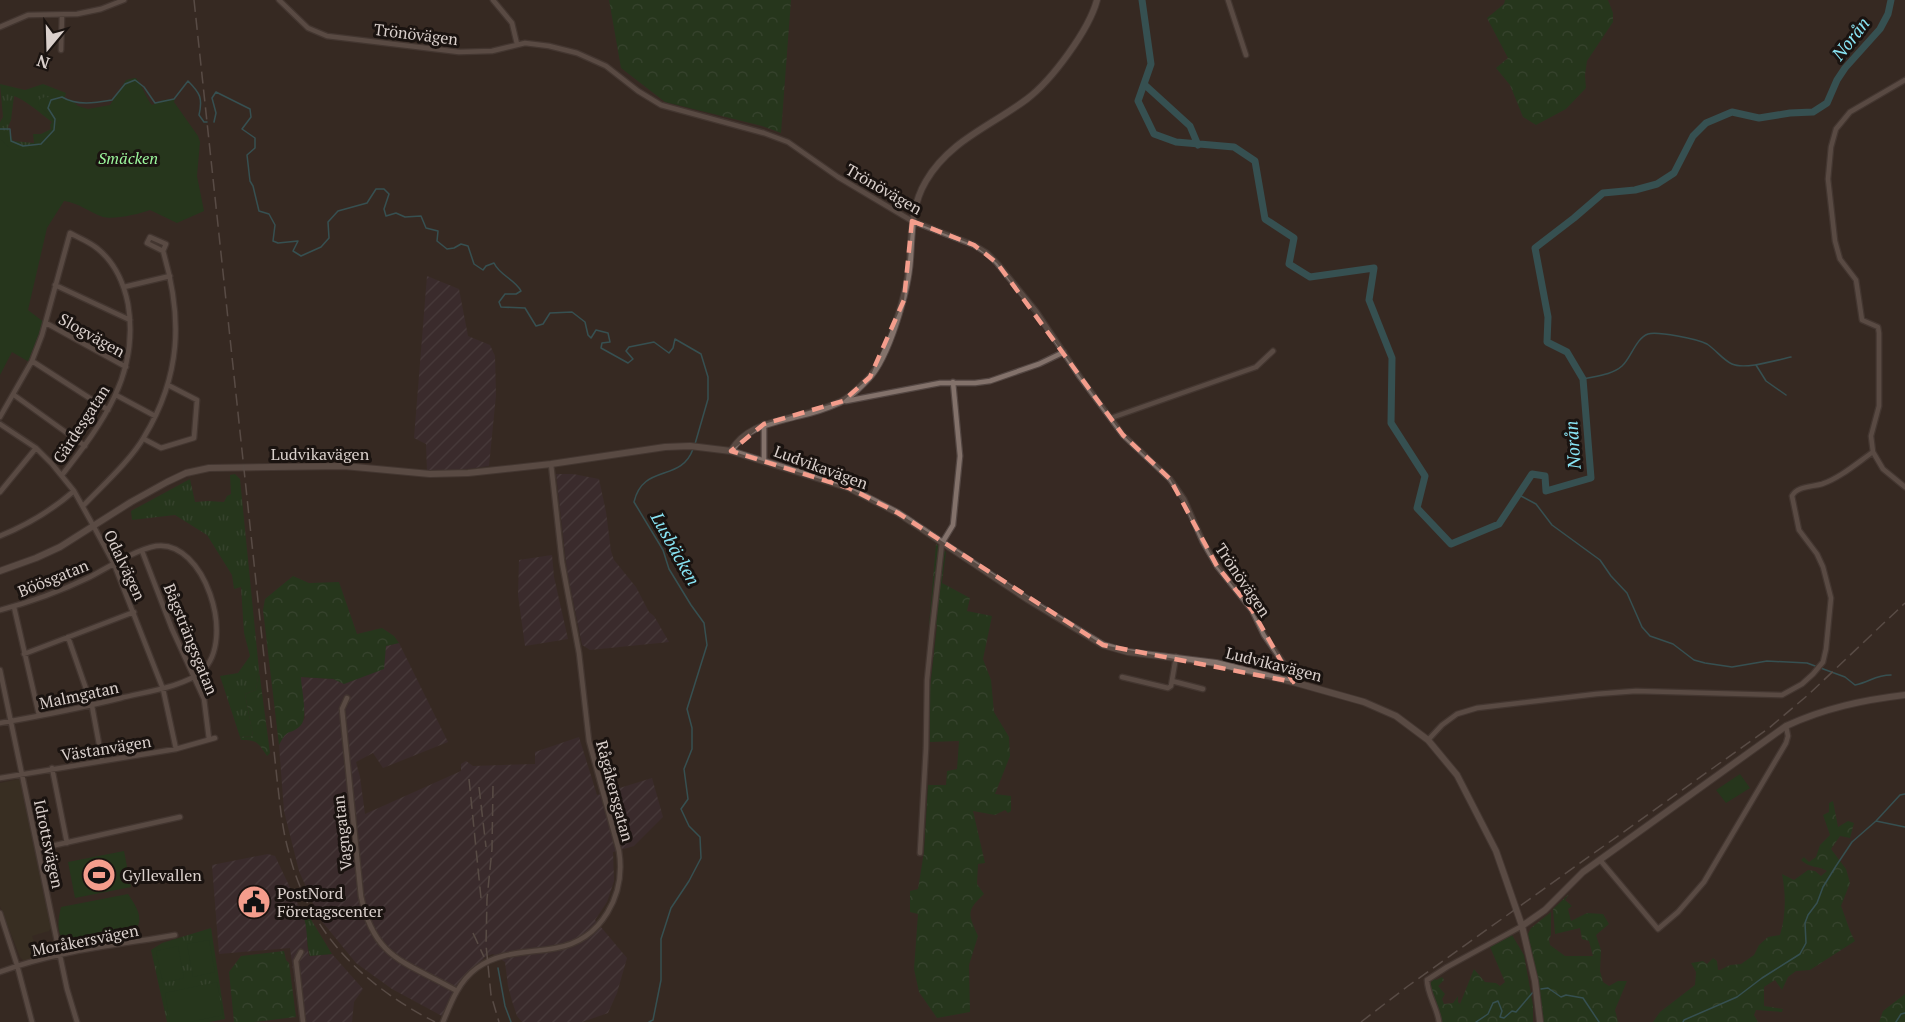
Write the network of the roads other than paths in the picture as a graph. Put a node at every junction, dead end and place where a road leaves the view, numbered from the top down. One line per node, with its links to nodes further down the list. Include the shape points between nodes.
1 (124, 0): 6 (street, via 85,13)
2 (279, 0): 8 (street, Trönövägen, via 308,28 327,36 467,52)
3 (493, 0): 8 (street, via 512,23)
4 (1097, 0): 12 (street, via 1086,26 1044,83 1028,98 960,142 936,166 920,191)
5 (1228, 0): 10 (street)
6 (62, 15): 7 (street, via 28,15); 9 (street)
7 (0, 27)
8 (517, 44): 12 (street, Trönövägen, via 539,44 577,53 606,66 661,105 781,138)
9 (61, 50)
10 (1245, 55)
11 (1905, 80): 38 (street, via 1850,112 1836,129 1828,179 1840,259 1856,280 1862,320 1878,327 1879,333 1879,406 1871,436)
12 (912, 221): 20 (street, Trönövägen, via 987,253 1036,311); 27 (street, via 904,300 885,351 870,377)
13 (163, 251): 14 (street)
14 (170, 276): 16 (street); 24 (street, via 176,314 175,356)
15 (55, 285): 16 (street, Gärdesgatan, via 70,233 98,249 115,268); 17 (street); 18 (street)
16 (124, 287): 17 (street, Gärdesgatan)
17 (130, 320): 22 (street, Gärdesgatan)
18 (46, 323): 21 (street); 22 (street, Slogvägen)
19 (1273, 351): 31 (street, via 1256,367)
20 (1064, 352): 23 (street, via 990,381); 31 (street, Trönövägen)
21 (32, 361): 25 (street); 28 (street)
22 (126, 367): 26 (street, Gärdesgatan)
23 (953, 382): 27 (street); 48 (street, via 960,456 953,525)
24 (168, 385): 30 (street); 34 (street, via 197,400 194,438 161,448)
25 (14, 394): 29 (street); 35 (street)
26 (116, 395): 28 (street, Gärdesgatan); 30 (street)
27 (843, 401): 33 (street)
28 (108, 410): 35 (street, Gärdesgatan)
29 (0, 417)
30 (155, 417): 34 (street)
31 (1110, 418): 62 (street, Trönövägen, via 1184,499 1217,566 1252,610)
32 (0, 424): 36 (street, Odalvägen)
33 (764, 424): 37 (street, via 746,434); 39 (street)
34 (144, 439): 45 (street)
35 (85, 446): 41 (street, Gärdesgatan)
36 (36, 448): 41 (street, Odalvägen); 44 (street)
37 (731, 451): 39 (street, Ludvikavägen); 40 (street, Ludvikavägen, via 694,447 640,450)
38 (1873, 453): 42 (street, via 1883,469); 73 (street, via 1829,482 1798,489 1792,496 1799,530 1823,567 1830,598 1823,662 1802,684 1782,695 1636,691 1477,708 1456,714)
39 (764, 461): 48 (street, Ludvikavägen, via 849,488 898,513)
40 (551, 464): 46 (street, Ludvikavägen, via 430,474 344,466 209,468 167,482); 92 (street, Rågåkersgatan, via 589,741 619,851 620,883 609,911 588,934 558,948 516,953 488,962 477,967)
41 (62, 475): 43 (street, Odalvägen)
42 (1905, 487)
43 (74, 491): 45 (street, Odalvägen); 47 (street, via 21,528)
44 (0, 492)
45 (83, 506): 46 (street, Odalvägen)
46 (94, 527): 50 (street, Odalvägen); 51 (street, Ludvikavägen, via 44,555)
47 (0, 536)
48 (942, 543): 57 (street, Ludvikavägen, via 1099,643 1128,652); 82 (street, via 927,680)
49 (142, 551): 50 (street, Böösgatan); 59 (street, Bågsträngsgatan); 59 (street, Böösgatan, via 156,546 187,556 212,599 218,630 216,645 212,660)
50 (114, 564): 52 (street, Böösgatan); 54 (street, Odalvägen)
51 (0, 571)
52 (14, 607): 53 (street, Böösgatan); 56 (street)
53 (0, 610)
54 (134, 612): 55 (street); 63 (street, Odalvägen)
55 (68, 638): 56 (street); 67 (street)
56 (24, 654): 68 (street)
57 (1176, 657): 61 (street); 62 (street, Ludvikavägen)
58 (0, 670): 69 (street, Idrottsvägen)
59 (193, 677): 63 (street, Malmgatan); 72 (street, Bågsträngsgatan, via 206,707)
60 (1122, 677): 61 (street, via 1164,688 1170,688)
61 (1172, 681): 64 (street)
62 (1293, 682): 73 (street, Ludvikavägen, via 1364,702 1396,717)
63 (163, 689): 67 (street, Malmgatan); 74 (street, Odalvägen)
64 (1203, 689)
65 (1905, 695): 71 (street, via 1841,705)
66 (347, 698): 92 (street, Vagngatan, via 342,709 364,914 375,938 394,957)
67 (92, 706): 68 (street, Malmgatan); 75 (street)
68 (39, 716): 69 (street, Malmgatan)
69 (11, 721): 70 (street, Malmgatan); 77 (street, Idrottsvägen)
70 (0, 723)
71 (1786, 726): 83 (street); 83 (street, via 1786,742 1704,882 1658,930)
72 (212, 738): 74 (street, Västanvägen)
73 (1428, 740): 85 (street, Ludvikavägen, via 1457,775 1496,852)
74 (176, 749): 75 (street, Västanvägen)
75 (102, 760): 76 (street, Västanvägen)
76 (52, 768): 77 (street, Västanvägen); 80 (street)
77 (22, 774): 78 (street, Västanvägen); 81 (street, Idrottsvägen)
78 (0, 778)
79 (180, 816): 80 (street)
80 (67, 843): 81 (street)
81 (38, 849): 89 (street, Idrottsvägen)
82 (920, 853)
83 (1600, 860): 85 (street)
84 (0, 913): 86 (street)
85 (1522, 926): 97 (street, via 1427,980); 98 (street, Ludvikavägen)
86 (3, 928): 90 (street)
87 (175, 935): 89 (street, Moråkersvägen)
88 (301, 952): 95 (street, via 296,961)
89 (59, 955): 90 (street, Moråkersvägen); 94 (street, Idrottsvägen)
90 (17, 965): 91 (street, Moråkersvägen); 93 (street)
91 (0, 972)
92 (457, 991): 96 (street, Rågåkersgatan)
93 (32, 1022)
94 (77, 1022)
95 (303, 1022)
96 (443, 1022)
97 (1439, 1022)
98 (1540, 1022)

